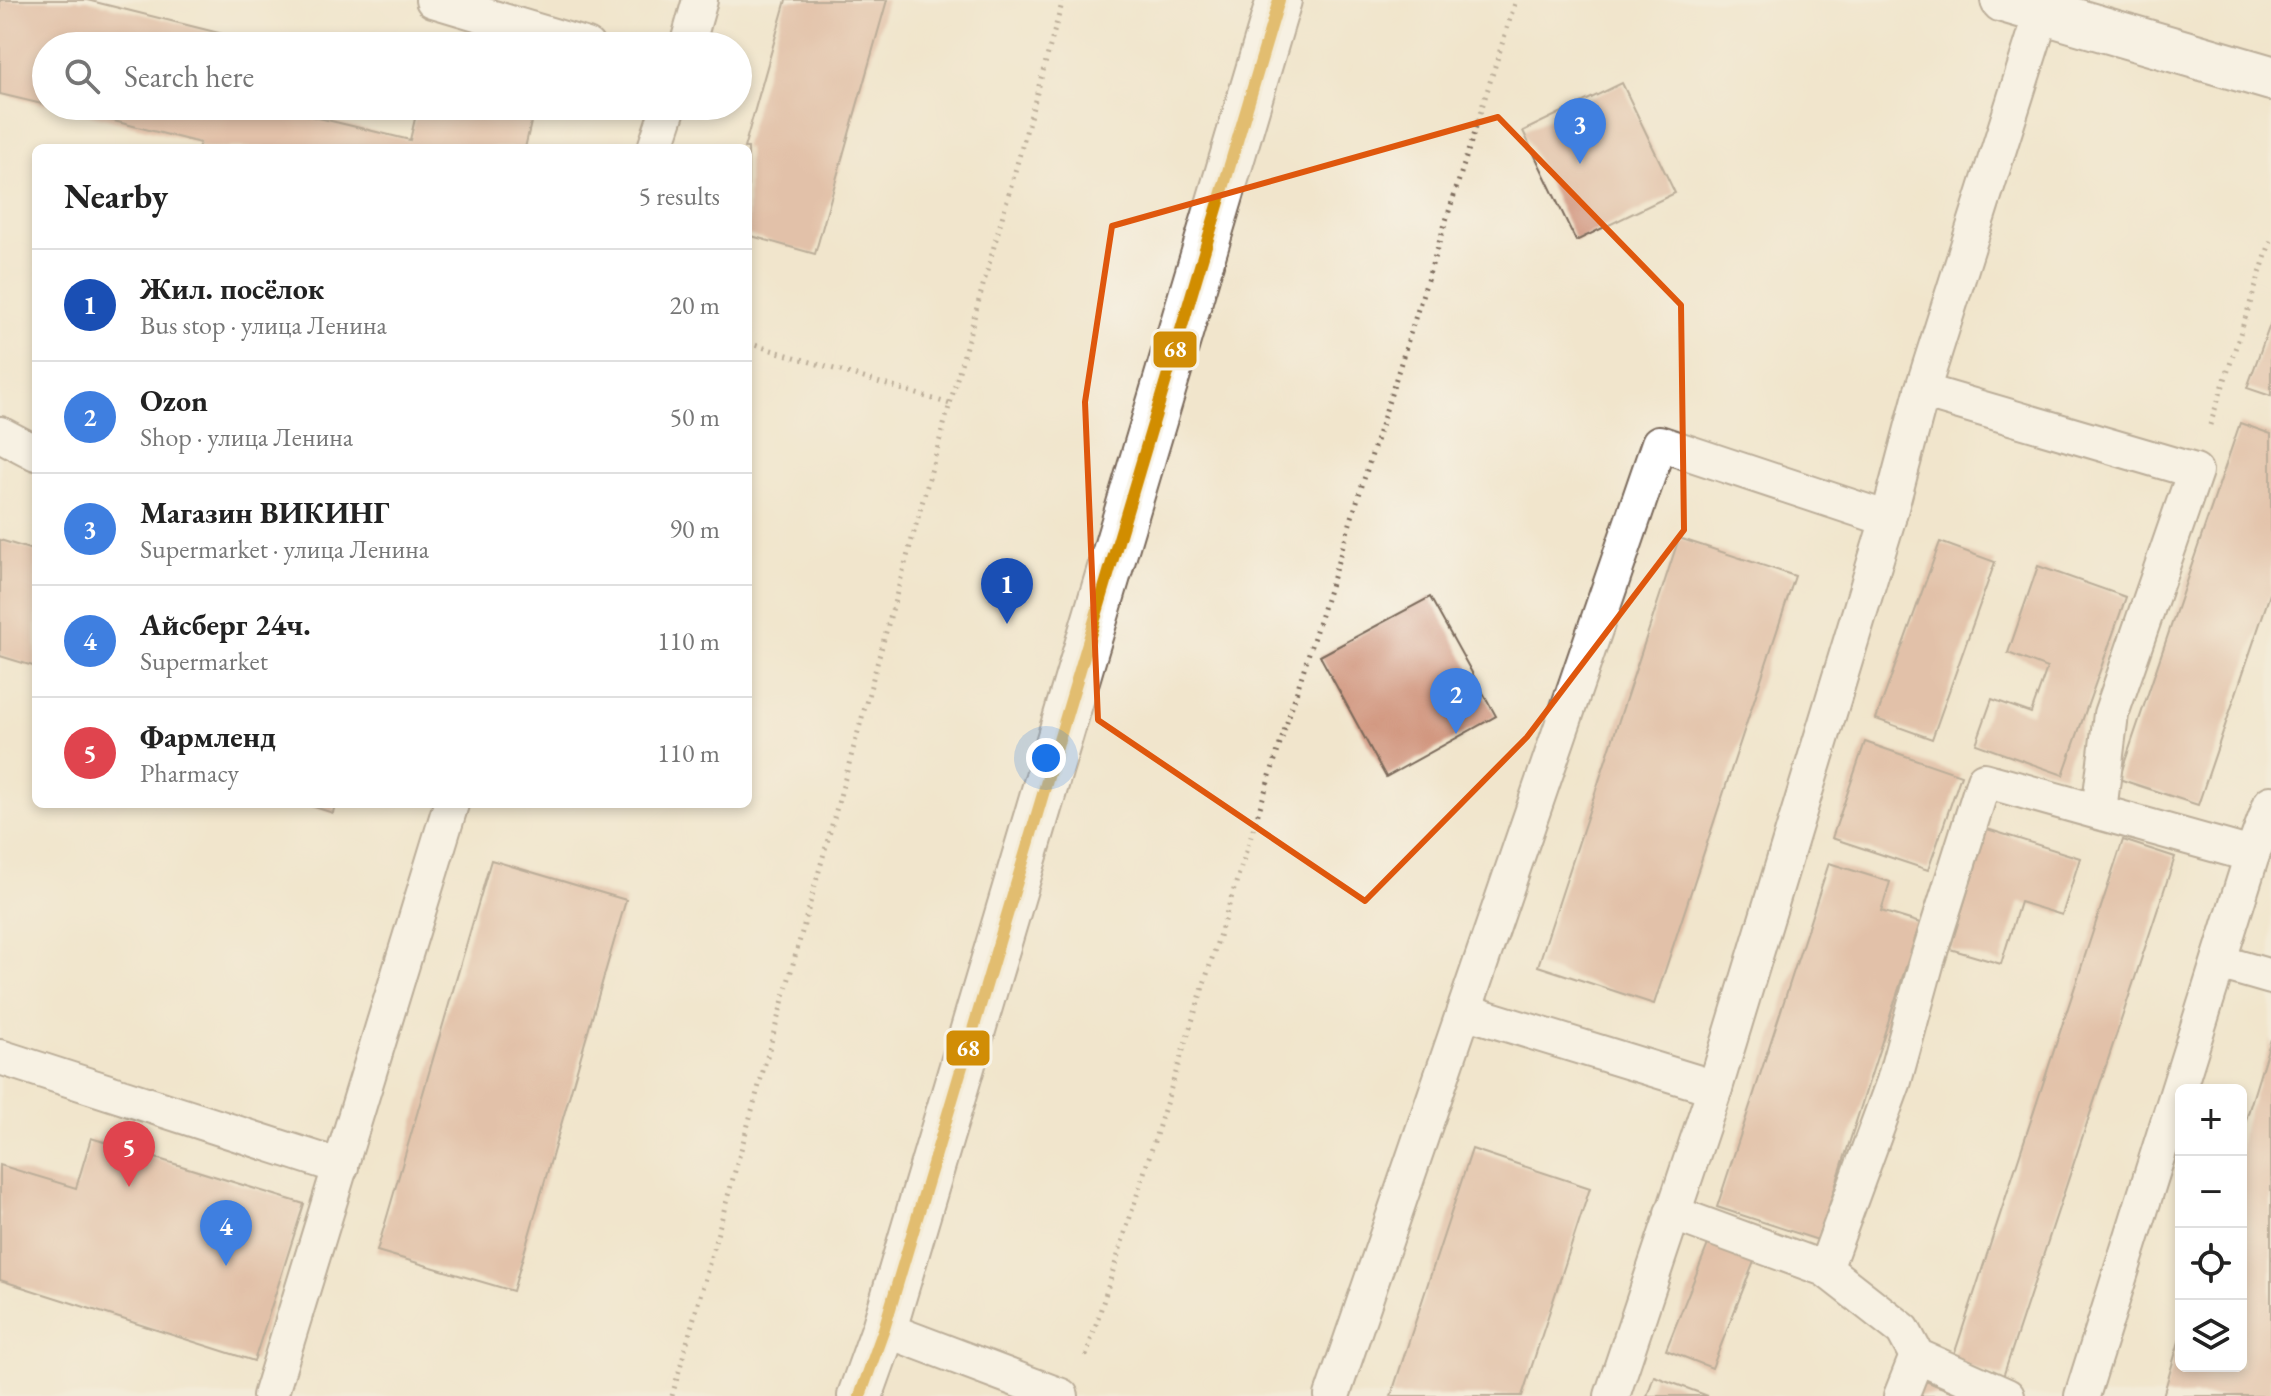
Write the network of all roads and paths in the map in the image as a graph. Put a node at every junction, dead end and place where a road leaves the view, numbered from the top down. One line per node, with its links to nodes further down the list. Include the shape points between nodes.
1 (433, 0): 7 (lane)
2 (700, 0): 8 (lane)
3 (1063, 0): 15 (path)
4 (1279, 0): 32 (main road)
5 (1516, 0): 34 (path)
6 (2023, 6): 9 (main road); 14 (lane)
7 (540, 32)
8 (691, 32)
9 (2271, 78)
10 (664, 120): 11 (lane)
11 (656, 144)
12 (2271, 240): 18 (path)
13 (752, 344): 15 (path)
14 (1922, 391): 18 (lane); 19 (lane)
15 (950, 404): 36 (path)
16 (0, 434): 17 (lane)
17 (32, 451)
18 (2195, 471): 22 (lane, via 2111,714)
19 (1888, 519): 26 (lane, via 1659,443); 28 (lane)
20 (2271, 803): 23 (lane)
21 (450, 808): 29 (lane)
22 (2099, 811): 23 (lane); 31 (lane, via 1984,780 1894,1081)
23 (2252, 855): 24 (lane)
24 (2219, 962): 25 (lane); 43 (lane)
25 (2271, 977)
26 (1464, 1011): 28 (lane); 39 (lane)
27 (0, 1057): 29 (lane)
28 (1715, 1088): 30 (lane)
29 (341, 1167): 35 (lane)
30 (1672, 1213): 31 (lane); 40 (lane)
31 (1825, 1269): 33 (lane, via 1903,1330)
32 (884, 1329): 37 (main road); 38 (lane)
33 (1917, 1356): 41 (lane); 42 (lane)
34 (1083, 1366)
35 (270, 1396)
36 (672, 1396)
37 (860, 1396)
38 (1061, 1396)
39 (1332, 1396)
40 (1612, 1396)
41 (1901, 1396)
42 (2007, 1396)
43 (2082, 1396)

